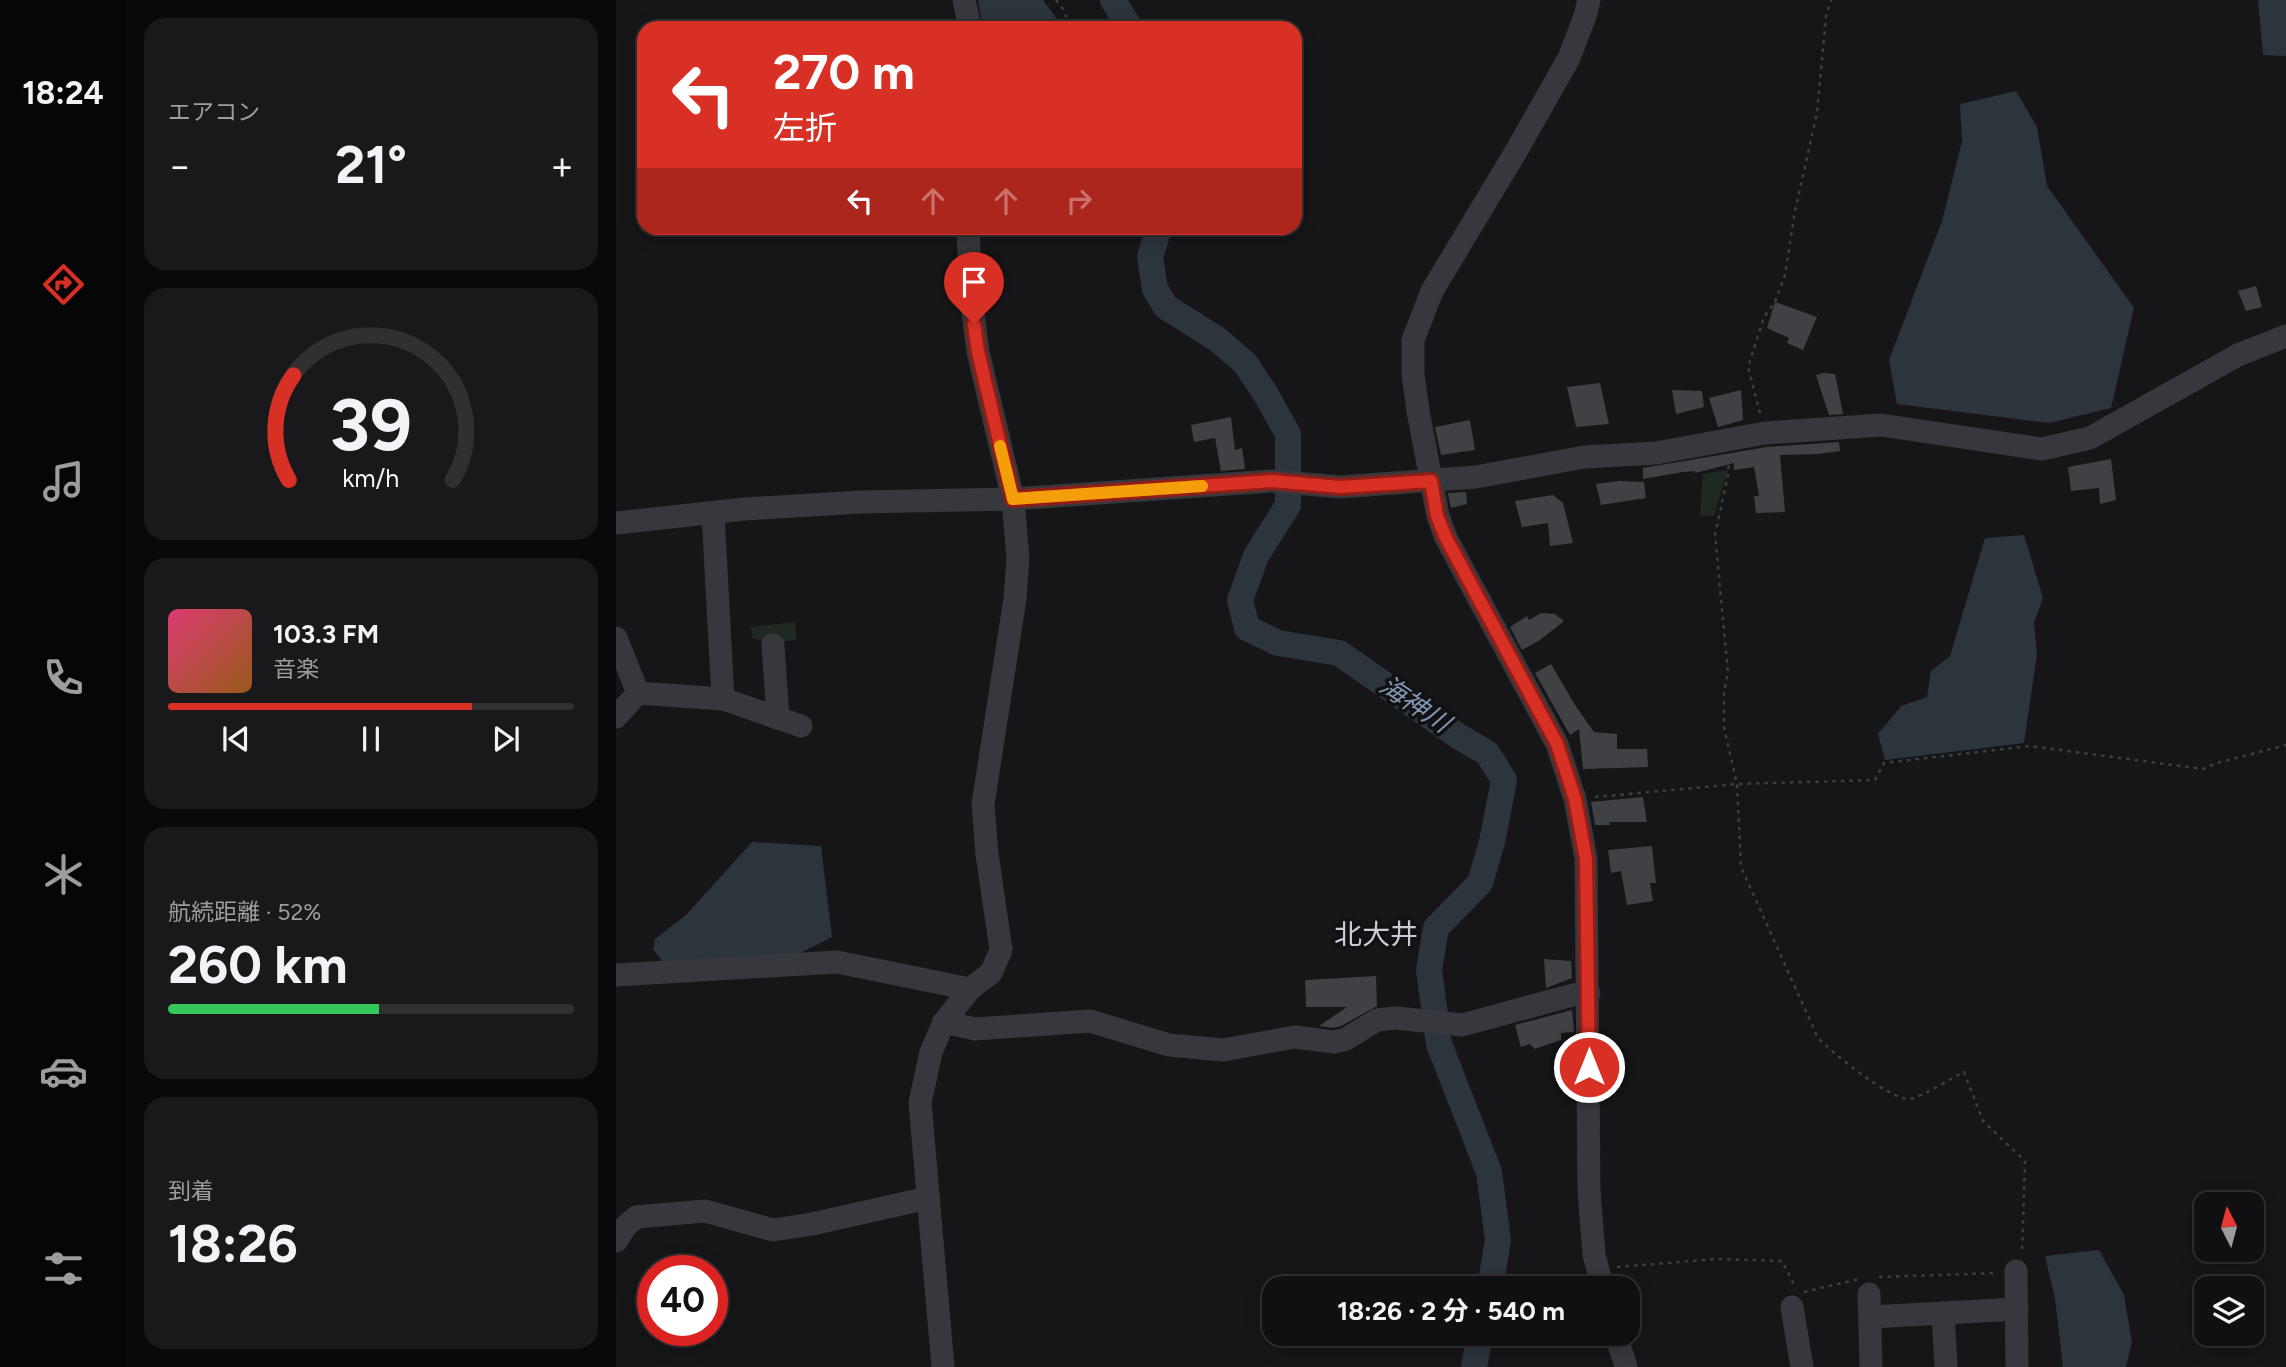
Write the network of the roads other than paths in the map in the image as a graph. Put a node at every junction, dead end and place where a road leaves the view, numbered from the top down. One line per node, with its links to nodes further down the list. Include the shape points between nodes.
1 (964, 0): 3 (street)
2 (1589, 0): 6 (street, via 1569,58 1432,291 1413,340 1413,374)
3 (968, 21)
4 (968, 235): 7 (street, via 978,352)
5 (2286, 336): 6 (street, via 2238,355 2090,438 2042,449 1881,425 1765,433 1656,453 1584,457)
6 (1431, 481): 7 (street, via 1340,487 1272,481); 19 (street, via 1446,538 1557,744 1575,799 1586,859)
7 (1013, 499): 8 (street, via 860,502); 18 (street, via 1018,559 1015,599 983,804 1001,950 991,973)
8 (713, 513): 9 (street); 13 (street)
9 (616, 523)
10 (616, 638): 12 (street)
11 (773, 645): 15 (street)
12 (638, 693): 13 (street); 14 (street)
13 (723, 699): 15 (street)
14 (616, 717)
15 (778, 718): 16 (street)
16 (801, 726)
17 (616, 975): 18 (street, via 837,962)
18 (970, 989): 20 (street)
19 (1589, 993): 20 (street, via 1452,1026 1396,1018 1377,1020 1334,1042 1295,1037 1223,1050 1169,1045 1090,1021 975,1030); 24 (street, via 1589,1191 1594,1255)
20 (944, 1022): 21 (street, via 919,1102)
21 (928, 1198): 22 (street, via 773,1230 705,1211 636,1217); 29 (street)
22 (616, 1241)
23 (2012, 1266): 26 (street)
24 (1600, 1276)
25 (1792, 1307): 31 (street)
26 (2017, 1309): 27 (street); 34 (street)
27 (1943, 1313): 32 (street, via 1869,1292); 33 (street)
28 (1620, 1346): 30 (street)
29 (943, 1367)
30 (1626, 1367)
31 (1802, 1367)
32 (1871, 1367)
33 (1946, 1367)
34 (2017, 1367)

